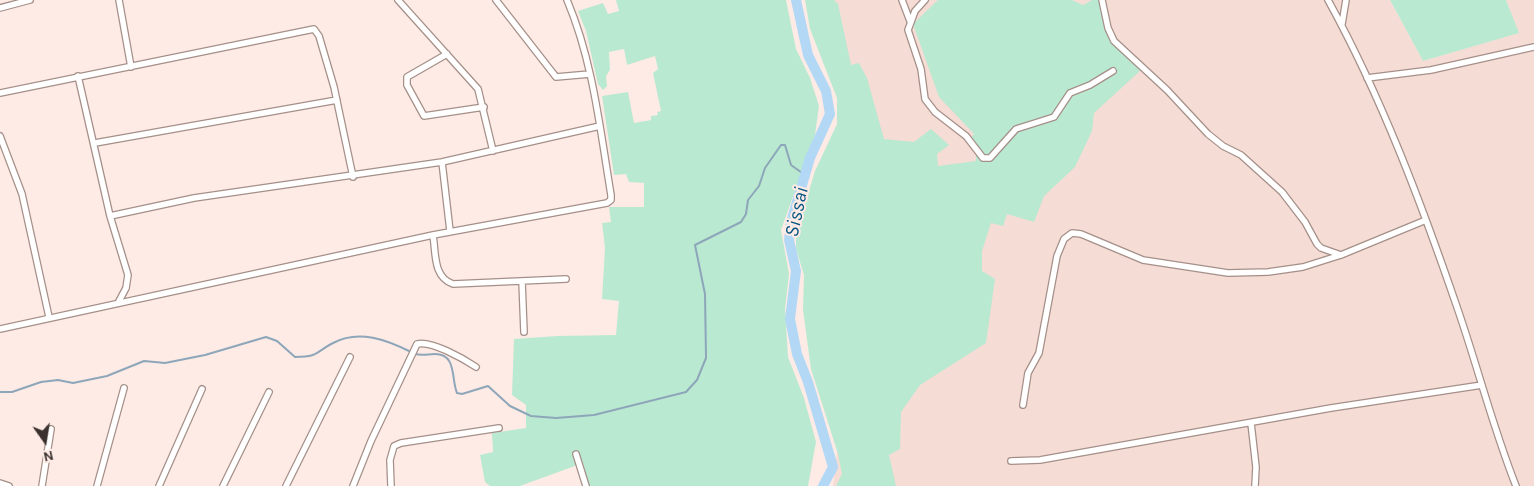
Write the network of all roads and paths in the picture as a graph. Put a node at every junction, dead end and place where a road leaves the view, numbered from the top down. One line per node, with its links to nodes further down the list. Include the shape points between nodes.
1 (30, 0): 11 (street)
2 (119, 0): 16 (street)
3 (398, 0): 15 (street)
4 (496, 0): 18 (street, via 556,77)
5 (567, 0): 18 (street, via 581,36)
6 (902, 0): 12 (street)
7 (925, 0): 12 (street)
8 (1102, 0): 34 (street, via 1104,17 1114,41 1208,134 1241,155 1282,192 1321,248)
9 (1328, 0): 13 (street)
10 (1346, 0): 13 (street)
11 (0, 8)
12 (910, 21): 17 (street, via 909,36 921,69 925,99 934,112 966,136 983,158 990,158 1016,129 1054,117 1070,93)
13 (1342, 24): 20 (street)
14 (1534, 47): 20 (street, via 1431,70)
15 (447, 54): 23 (street, via 478,89); 23 (street, via 407,77 407,85 424,116)
16 (131, 67): 19 (street); 22 (street, via 314,29 319,36)
17 (1113, 71)
18 (590, 74): 24 (street)
19 (78, 76): 21 (street); 26 (street)
20 (1367, 78): 31 (street)
21 (0, 92)
22 (337, 100): 26 (street); 29 (street)
23 (484, 107): 27 (street)
24 (600, 126): 27 (street); 32 (street, via 610,201)
25 (0, 136): 38 (street, via 22,194)
26 (95, 143): 30 (street)
27 (493, 151): 28 (street)
28 (442, 162): 29 (street); 32 (street)
29 (353, 177): 30 (street, via 194,198)
30 (110, 216): 37 (street, via 128,275)
31 (1426, 220): 34 (street); 43 (street)
32 (450, 232): 33 (street)
33 (433, 235): 36 (street, via 439,274 445,281 453,284); 37 (street)
34 (1341, 254): 47 (street, via 1304,266 1228,274 1143,260 1072,233 1064,238 1057,256 1039,353 1028,373)
35 (566, 279): 36 (street)
36 (522, 281): 40 (street)
37 (118, 303): 38 (street)
38 (49, 317): 39 (street)
39 (0, 329)
40 (524, 332)
41 (350, 358): 59 (street)
42 (476, 367): 60 (street, via 427,343 417,344 370,441)
43 (1482, 385): 48 (street); 64 (street, via 1501,450)
44 (124, 388): 56 (street)
45 (202, 388): 57 (street)
46 (269, 392): 58 (street)
47 (1023, 405)
48 (1251, 423): 52 (street, via 1040,460); 63 (street)
49 (499, 428): 61 (street, via 394,446 390,460)
50 (51, 429): 55 (street)
51 (576, 454): 62 (street)
52 (1011, 461)
53 (0, 483): 54 (street)
54 (9, 486)
55 (42, 486)
56 (97, 486)
57 (159, 486)
58 (224, 486)
59 (286, 486)
60 (353, 486)
61 (392, 486)
62 (586, 486)
63 (1255, 486)
64 (1516, 486)

